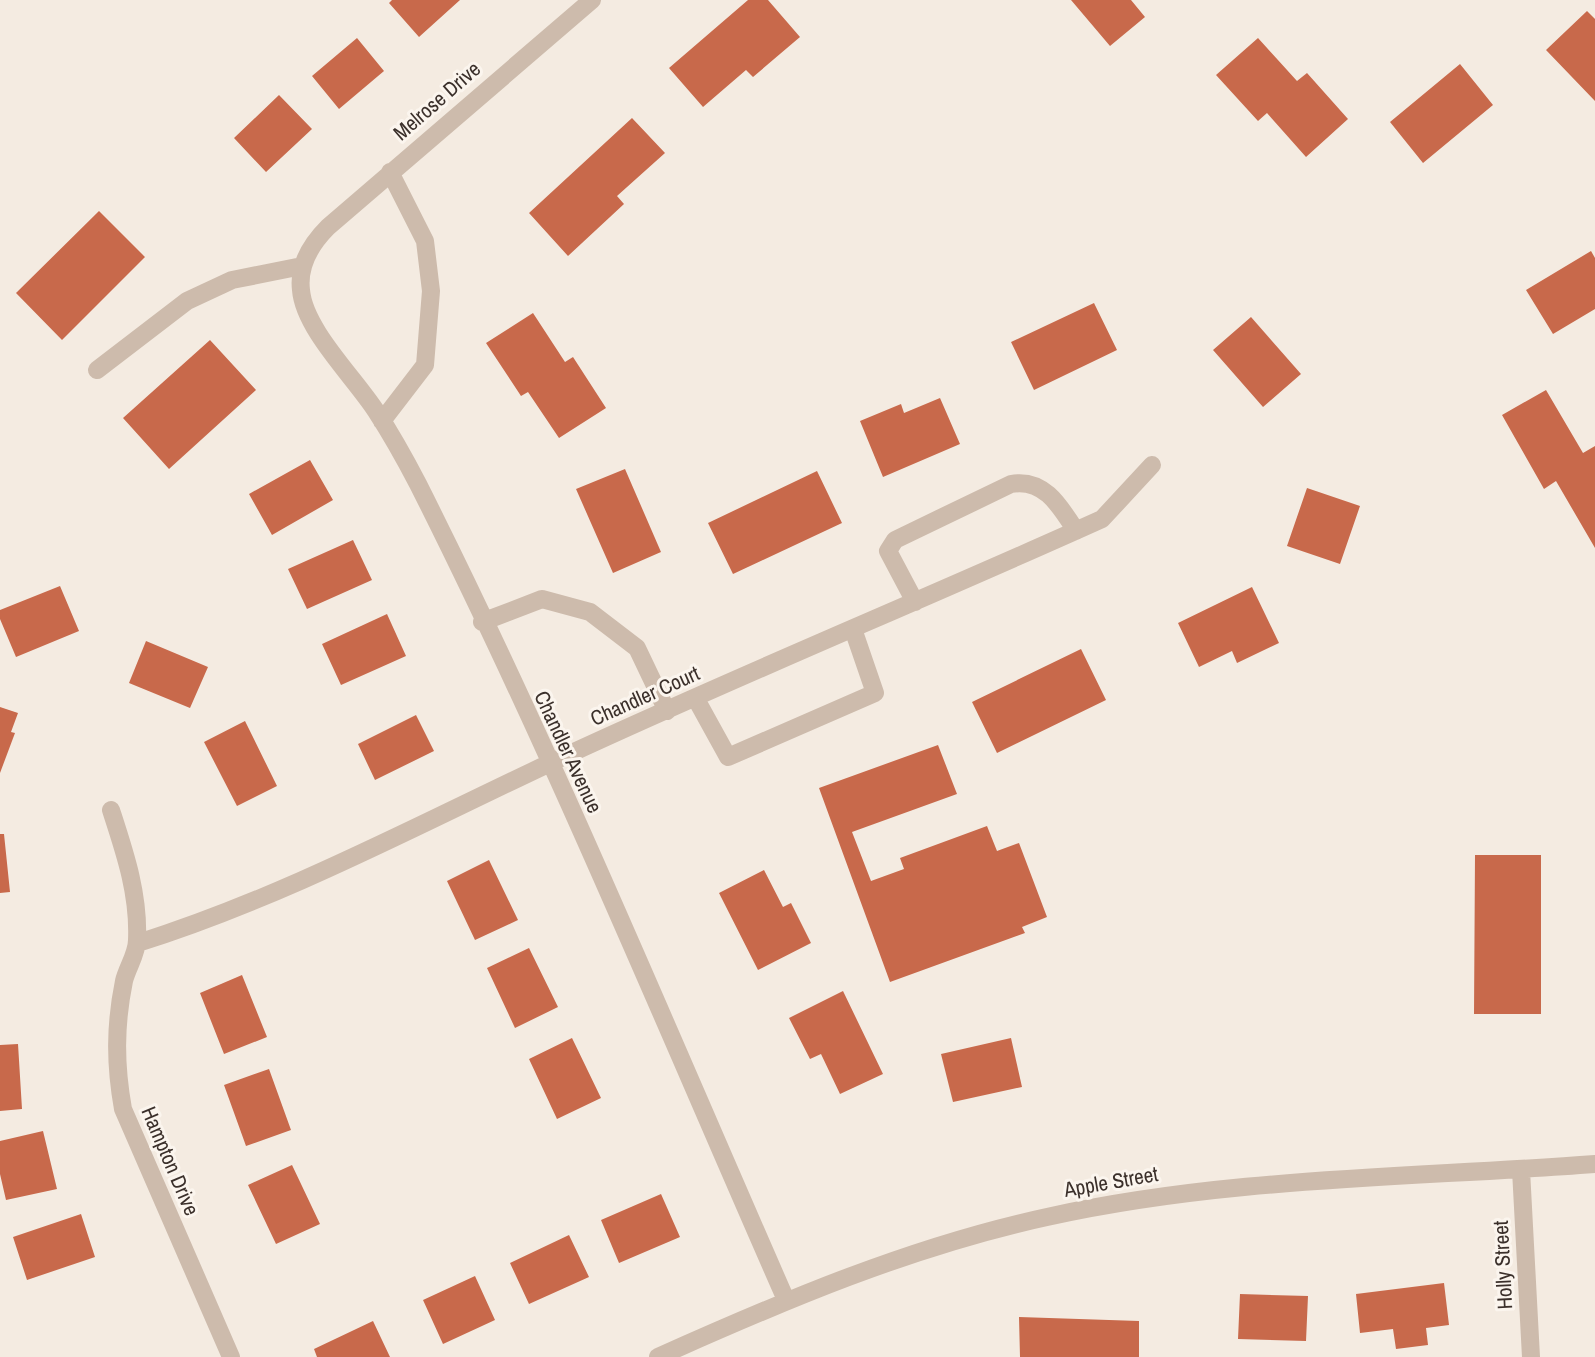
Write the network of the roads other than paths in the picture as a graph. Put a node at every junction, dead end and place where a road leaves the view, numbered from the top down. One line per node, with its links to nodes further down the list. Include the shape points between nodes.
1 (592, 0): 2 (street, Melrose Drive)
2 (390, 173): 3 (street, Melrose Drive); 6 (street, via 425,241 430,291 425,365)
3 (315, 240): 4 (street, Chandler Avenue)
4 (302, 266): 5 (street, via 232,280 187,301); 6 (street, Chandler Avenue, via 300,290 306,313)
5 (97, 370)
6 (382, 421): 10 (street, Chandler Avenue, via 417,482)
7 (1152, 465): 8 (street, Chandler Court, via 1102,519)
8 (1076, 531): 9 (street, Chandler Court); 9 (street, via 1039,485 1011,484 895,540 888,551)
9 (915, 602): 11 (street, Chandler Court)
10 (482, 622): 13 (street, via 542,599 590,612 636,648); 14 (street, Chandler Avenue)
11 (853, 629): 12 (street, Chandler Court); 12 (street, via 875,693 728,757)
12 (696, 699): 13 (street, Chandler Court)
13 (667, 711): 14 (street, Chandler Court)
14 (549, 764): 16 (street, Chandler Court, via 210,920); 19 (street, Chandler Avenue)
15 (111, 810): 16 (street, Hampton Drive, via 131,870)
16 (138, 943): 20 (street, Hampton Drive, via 125,977 117,1021 116,1065 123,1109)
17 (1595, 1164): 18 (street, Apple Street)
18 (1521, 1170): 19 (street, Apple Street, via 1286,1182 1141,1200 1009,1225); 22 (street, Holly Street)
19 (786, 1300): 21 (street, Apple Street)
20 (229, 1356)
21 (658, 1357)
22 (1531, 1357)

